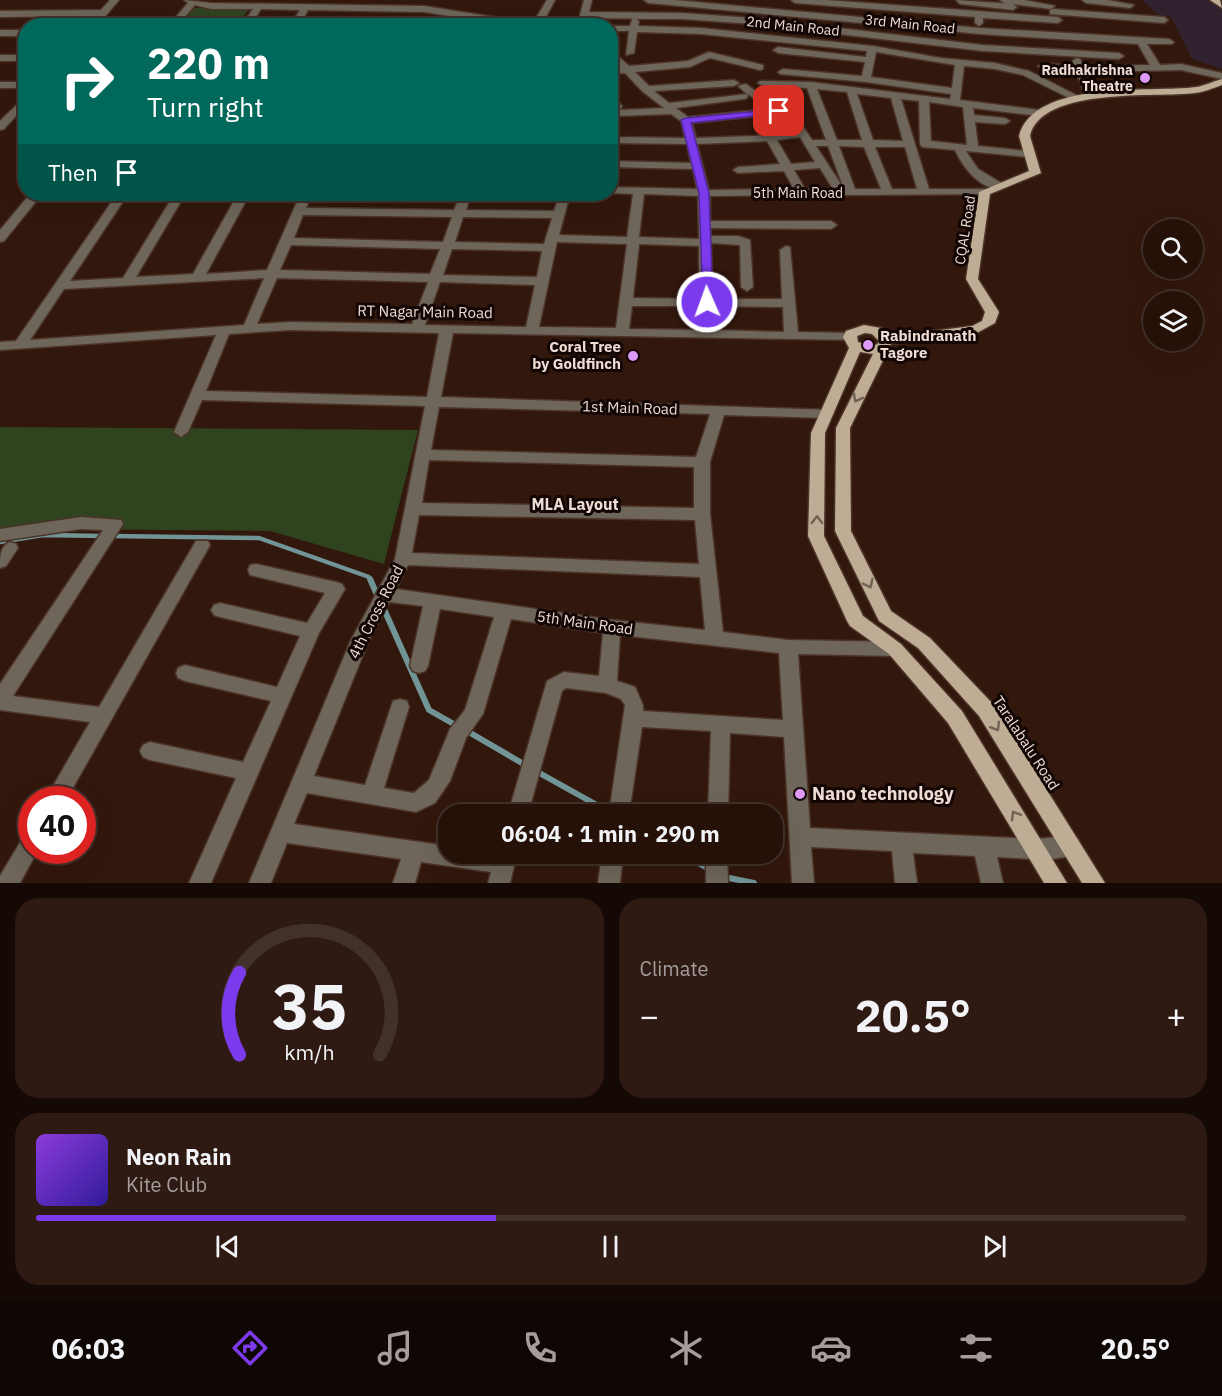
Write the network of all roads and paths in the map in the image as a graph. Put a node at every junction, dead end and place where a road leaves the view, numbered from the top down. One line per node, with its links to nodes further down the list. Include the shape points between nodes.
1 (115, 0): 21 (street)
2 (552, 0): 32 (street)
3 (588, 0): 23 (street)
4 (648, 0): 13 (street, 3rd Main Road)
5 (795, 0): 6 (street)
6 (800, 0): 14 (street)
7 (957, 0): 17 (street)
8 (1002, 0): 20 (street)
9 (1086, 0): 16 (street)
10 (1214, 0): 15 (main road)
11 (190, 1): 18 (street); 28 (street)
12 (376, 4): 19 (street); 31 (street)
13 (686, 4): 26 (street); 34 (street, 3rd Main Road)
14 (901, 4): 25 (street); 34 (street)
15 (1222, 4)
16 (1130, 5)
17 (1013, 7)
18 (258, 8): 19 (street); 29 (street)
19 (305, 8): 30 (street)
20 (1054, 12): 25 (street); 35 (street); 39 (street, via 1164,25); 44 (street)
21 (103, 13): 22 (street); 27 (street)
22 (0, 14)
23 (584, 15): 24 (street, 2nd Main Road); 33 (street)
24 (636, 15): 26 (street, 2nd Main Road); 38 (street)
25 (979, 15): 41 (street)
26 (682, 16): 36 (street, 2nd Main Road)
27 (99, 18)
28 (178, 18)
29 (251, 18)
30 (299, 18)
31 (462, 18)
32 (540, 18)
33 (583, 18)
34 (899, 22): 41 (street, 3rd Main Road); 45 (street)
35 (1071, 24)
36 (794, 26): 45 (street, 2nd Main Road); 47 (street)
37 (618, 28): 38 (street)
38 (633, 29): 40 (street); 53 (street)
39 (1152, 30)
40 (701, 31): 47 (street); 65 (street)
41 (980, 31): 44 (street, 3rd Main Road); 49 (street)
42 (0, 33): 43 (street)
43 (18, 33)
44 (1066, 36): 46 (street, 3rd Main Road); 52 (street)
45 (896, 37): 49 (street, 2nd Main Road); 54 (street)
46 (1141, 40): 48 (street, 3rd Main Road); 64 (street)
47 (788, 41): 50 (street)
48 (1169, 42)
49 (983, 48): 51 (street, 2nd Main Road); 61 (street)
50 (873, 49): 54 (street); 65 (street)
51 (1029, 52): 52 (street, 2nd Main Road); 71 (street)
52 (1074, 52): 55 (street, 2nd Main Road); 66 (street)
53 (628, 53)
54 (895, 53): 60 (street)
55 (1119, 56)
56 (0, 58): 57 (street)
57 (18, 58)
58 (618, 60): 67 (street)
59 (786, 61): 65 (street)
60 (960, 63): 61 (street); 82 (street)
61 (986, 65): 71 (street)
62 (1043, 66): 66 (street)
63 (760, 67): 67 (street, via 709,55 690,64)
64 (1157, 68): 66 (street); 70 (street)
65 (868, 69): 69 (street); 82 (street)
66 (1080, 69): 81 (street)
67 (627, 70): 68 (street); 78 (street)
68 (618, 71)
69 (783, 72)
70 (1222, 76)
71 (1040, 79): 83 (street)
72 (1222, 82): 81 (main road, via 1193,91)
73 (763, 83): 76 (street)
74 (0, 85): 75 (street)
75 (18, 85)
76 (811, 85): 79 (street); 102 (street)
77 (740, 88): 78 (street); 87 (street); 88 (street)
78 (645, 89): 87 (street)
79 (851, 90): 80 (street); 103 (street)
80 (895, 95): 84 (street); 104 (street)
81 (1090, 95): 83 (main road)
82 (956, 97): 84 (street); 85 (street)
83 (1077, 98): 89 (main road)
84 (924, 99): 105 (street, via 926,145)
85 (968, 104): 89 (street); 93 (street)
86 (18, 108): 91 (street)
87 (670, 108): 92 (street); 94 (street)
88 (779, 111): 94 (street); 97 (street)
89 (1039, 113): 107 (main road, CQAL Road, via 1026,130)
90 (0, 114): 91 (street)
91 (12, 114): 96 (street)
92 (618, 115)
93 (969, 118): 95 (street); 106 (street)
94 (686, 120): 100 (street)
95 (1005, 121)
96 (0, 127)
97 (802, 134): 98 (street); 101 (street)
98 (771, 139): 100 (street); 111 (street)
99 (618, 140): 100 (street)
100 (691, 141): 110 (street)
101 (809, 143): 102 (street); 109 (street)
102 (833, 143): 103 (street); 121 (street)
103 (870, 144): 104 (street); 116 (street)
104 (911, 144): 117 (street)
105 (958, 146): 106 (street); 113 (street, via 979,178)
106 (973, 147): 107 (street)
107 (1027, 154): 113 (main road, CQAL Road, via 1035,173)
108 (618, 164): 110 (street)
109 (823, 165): 111 (street); 121 (street)
110 (697, 166): 119 (street)
111 (787, 167): 112 (street); 120 (street)
112 (738, 170)
113 (999, 186): 118 (main road, CQAL Road)
114 (618, 190): 115 (street, 5th Main Road)
115 (639, 190): 119 (street, 5th Main Road); 136 (street)
116 (888, 192): 117 (street, 5th Main Road); 121 (street, 5th Main Road)
117 (924, 192): 118 (street, 5th Main Road)
118 (985, 192): 159 (main road, CQAL Road, via 972,279 992,312 988,323 975,330)
119 (704, 193): 120 (street, 5th Main Road); 132 (street)
120 (802, 193): 121 (street, 5th Main Road)
121 (846, 193)
122 (30, 201): 134 (street)
123 (117, 201): 146 (street)
124 (176, 201): 145 (street)
125 (240, 201): 142 (street)
126 (303, 201): 129 (street)
127 (464, 201): 130 (street)
128 (563, 201): 131 (street)
129 (299, 211): 130 (street); 135 (street)
130 (459, 214): 131 (street); 139 (street)
131 (559, 215): 138 (street)
132 (705, 224): 133 (street); 137 (street)
133 (831, 225)
134 (3, 232)
135 (286, 241): 139 (street); 141 (street)
136 (632, 241): 137 (street); 138 (street); 148 (street)
137 (705, 241): 147 (street, via 746,243); 149 (street)
138 (550, 243): 139 (street); 144 (street)
139 (447, 246): 143 (street)
140 (786, 250): 150 (street)
141 (272, 274): 142 (street); 143 (street); 151 (street)
142 (197, 278): 145 (street)
143 (436, 280): 144 (street); 152 (street)
144 (542, 281): 155 (street)
145 (127, 282): 146 (street)
146 (60, 285): 161 (street)
147 (747, 287)
148 (625, 302): 149 (street); 156 (street)
149 (707, 302): 150 (street); 157 (street)
150 (788, 303): 158 (street)
151 (249, 328): 152 (street, RT Nagar Main Road); 154 (street, RT Nagar Main Road)
152 (417, 328): 153 (street, RT Nagar Main Road)
153 (447, 328): 155 (street, RT Nagar Main Road); 164 (street, 4th Cross Road)
154 (225, 329): 161 (street, RT Nagar Main Road); 163 (street)
155 (532, 330): 156 (street, RT Nagar Main Road)
156 (622, 332): 157 (street, RT Nagar Main Road)
157 (706, 334): 158 (street, RT Nagar Main Road)
158 (791, 335): 160 (street, RT Nagar Main Road)
159 (884, 341): 160 (main road, via 869,351); 160 (main road, via 876,332 864,329 854,331); 208 (main road, Taralabalu Road, one-way to 208, via 843,429 843,531 885,616 924,643 986,710)
160 (853, 342): 166 (main road)
161 (20, 345): 162 (street, RT Nagar Main Road)
162 (0, 346)
163 (197, 395): 164 (street, 1st Main Road); 167 (street)
164 (434, 403): 165 (street, 1st Main Road); 168 (street, 4th Cross Road)
165 (718, 411): 166 (street, 1st Main Road); 169 (street)
166 (827, 413): 186 (main road, one-way to 166, via 856,621 816,536 818,432)
167 (181, 432)
168 (424, 455): 169 (street); 170 (street, 4th Cross Road)
169 (702, 462): 171 (street)
170 (413, 509): 171 (street); 174 (street, 4th Cross Road)
171 (702, 514): 177 (street)
172 (5, 541): 175 (street); 191 (street, via 81,523 108,536)
173 (198, 552): 193 (street)
174 (403, 559): 177 (street); 178 (street, 4th Cross Road)
175 (0, 562)
176 (256, 570): 183 (street, via 336,589)
177 (709, 571): 184 (street)
178 (381, 599): 179 (street, 5th Main Road); 199 (street, 4th Cross Road)
179 (433, 601): 181 (street, 5th Main Road); 187 (street)
180 (220, 610): 183 (street)
181 (504, 612): 182 (street, 5th Main Road); 201 (street, via 473,714 459,731 436,789 416,803)
182 (612, 627): 184 (street, 5th Main Road); 189 (street)
183 (311, 631): 190 (street)
184 (715, 638): 185 (street, 5th Main Road)
185 (788, 647): 186 (street, 5th Main Road); 196 (street)
186 (895, 649): 210 (main road, one-way to 186, via 955,717)
187 (419, 666)
188 (185, 673): 190 (street)
189 (607, 685): 194 (street, via 628,693 634,705); 202 (street, via 564,680 554,686)
190 (282, 696): 198 (street)
191 (0, 701): 193 (street)
192 (400, 708): 201 (street)
193 (102, 715): 200 (street)
194 (634, 718): 195 (street); 203 (street)
195 (721, 724): 196 (street); 204 (street)
196 (794, 729): 206 (street)
197 (150, 751): 198 (street)
198 (249, 772): 217 (street)
199 (301, 783): 201 (street); 205 (street, 4th Cross Road)
200 (63, 786)
201 (372, 795)
202 (521, 804)
203 (620, 804)
204 (718, 804)
205 (281, 832): 211 (street); 218 (street, 4th Cross Road)
206 (801, 837): 207 (street); 215 (street)
207 (901, 842): 209 (street); 221 (street)
208 (1071, 846): 210 (street); 224 (main road, Taralabalu Road)
209 (984, 847): 210 (street); 222 (street)
210 (1035, 849): 223 (main road)
211 (414, 851): 214 (street); 219 (street)
212 (19, 864): 216 (street)
213 (612, 864): 220 (street)
214 (503, 867)
215 (803, 882)
216 (8, 883)
217 (200, 883)
218 (260, 883)
219 (404, 883)
220 (609, 883)
221 (906, 883)
222 (992, 883)
223 (1056, 883)
224 (1094, 883)

